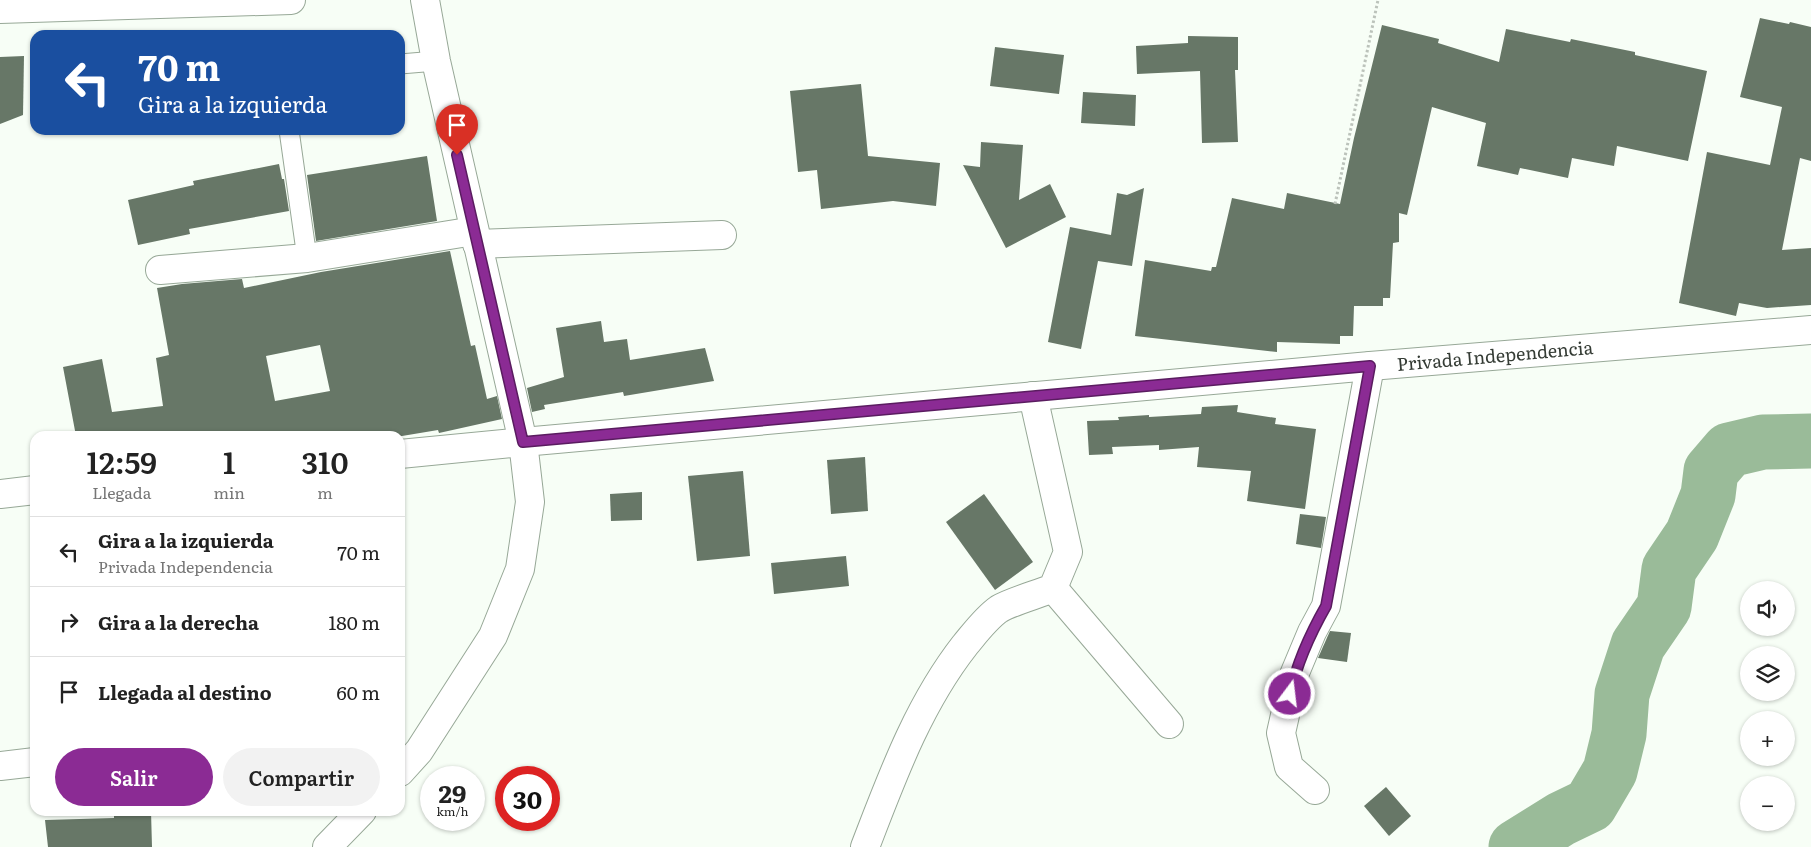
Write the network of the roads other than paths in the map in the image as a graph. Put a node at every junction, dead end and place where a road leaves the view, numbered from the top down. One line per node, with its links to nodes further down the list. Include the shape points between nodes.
1 (291, 0): 3 (street)
2 (426, 0): 4 (street)
3 (0, 9)
4 (436, 61): 5 (lane); 8 (street)
5 (405, 64)
6 (290, 135): 9 (lane)
7 (722, 235): 8 (street)
8 (476, 237): 9 (street); 14 (street)
9 (306, 258): 10 (street)
10 (160, 270)
11 (1811, 330): 12 (street, Privada Independencia)
12 (1370, 366): 13 (street, Privada Independencia); 23 (street, via 1326,606 1294,675 1281,733 1289,767)
13 (1033, 396): 14 (street, Privada Independencia); 18 (street, via 1068,552)
14 (523, 442): 15 (street, Privada Independencia); 20 (street, via 530,502 520,570 493,636)
15 (405, 454)
16 (30, 491): 17 (street)
17 (0, 494)
18 (1053, 588): 19 (street); 26 (street, via 1000,609 951,663 926,704)
19 (1169, 724)
20 (410, 751)
21 (30, 763): 22 (street)
22 (0, 766)
23 (1315, 790)
24 (357, 816): 25 (street)
25 (327, 847)
26 (865, 847)

